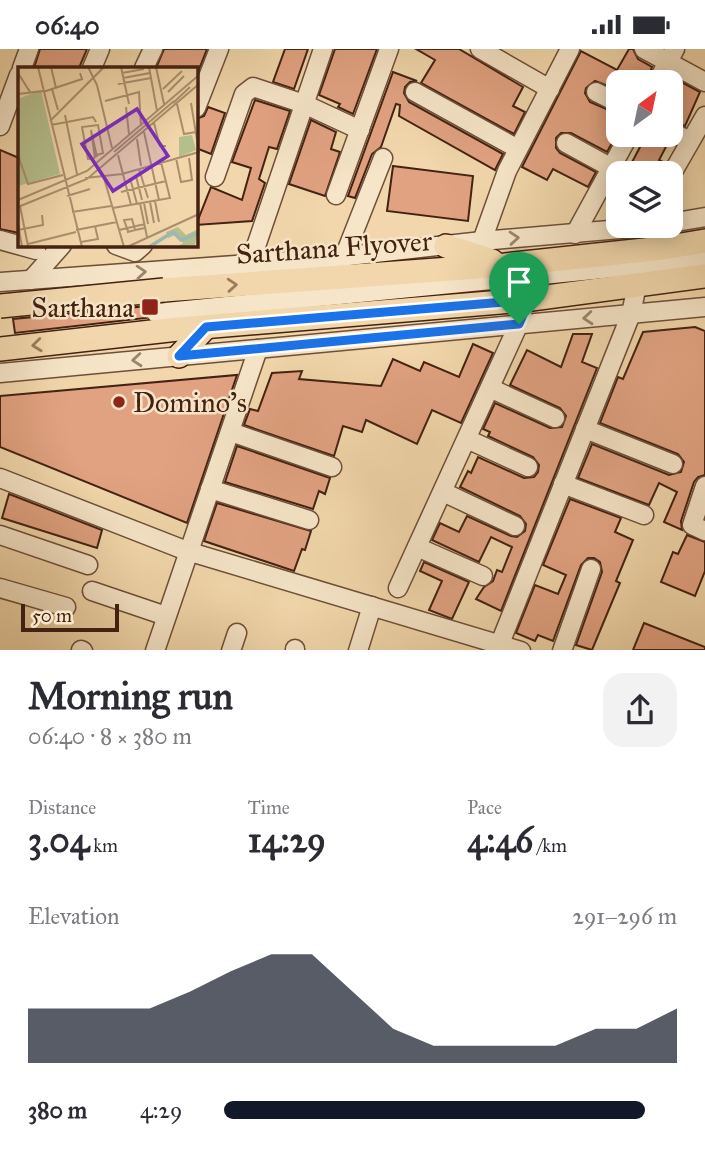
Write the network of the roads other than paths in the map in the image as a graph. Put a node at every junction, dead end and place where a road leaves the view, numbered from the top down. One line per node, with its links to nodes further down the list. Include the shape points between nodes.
1 (29, 49): 11 (street)
2 (100, 49): 12 (street)
3 (153, 49): 13 (street)
4 (219, 49): 20 (street)
5 (323, 49): 21 (street)
6 (389, 49): 24 (street)
7 (480, 49): 15 (street)
8 (570, 49): 15 (street)
9 (644, 49): 10 (street)
10 (671, 55): 14 (street)
11 (22, 67)
12 (92, 67)
13 (144, 67)
14 (705, 82)
15 (550, 89): 28 (street)
16 (415, 92): 28 (street)
17 (596, 92): 19 (street)
18 (15, 97): 23 (street)
19 (606, 97)
20 (198, 103)
21 (304, 104): 24 (street); 32 (street, via 253,87 247,90); 52 (street)
22 (705, 116): 26 (street)
23 (0, 126)
24 (360, 130): 34 (street)
25 (683, 138): 26 (street)
26 (690, 141): 30 (street)
27 (566, 143): 31 (street)
28 (518, 149): 42 (street)
29 (383, 158): 50 (street)
30 (679, 161)
31 (606, 165)
32 (215, 177)
33 (606, 188): 37 (street)
34 (336, 195)
35 (705, 218): 36 (street)
36 (683, 221)
37 (575, 234): 38 (street); 42 (street, one-way to 37)
38 (606, 234)
39 (622, 238): 53 (main road, Sarthana Flyover)
40 (682, 238): 43 (main road, Sarthana Flyover)
41 (0, 240): 44 (street)
42 (482, 241): 45 (street)
43 (705, 241)
44 (18, 246)
45 (446, 246): 50 (street); 53 (main road)
46 (55, 247): 49 (street)
47 (121, 247): 48 (street, via 135,252)
48 (141, 247)
49 (38, 252): 57 (street)
50 (344, 257): 52 (street)
51 (705, 259): 64 (street)
52 (250, 264): 55 (street, one-way to 52)
53 (505, 265): 61 (main road, Sarthana Flyover, one-way to 53, bridge)
54 (705, 268): 65 (street)
55 (91, 276): 57 (street); 64 (street)
56 (705, 276): 59 (main road)
57 (31, 280): 58 (street)
58 (0, 282)
59 (637, 285): 60 (main road); 63 (street)
60 (529, 300): 65 (main road); 66 (street)
61 (0, 306)
62 (705, 307): 63 (street)
63 (631, 314): 66 (street, one-way to 66); 73 (street)
64 (183, 319): 65 (main road); 67 (main road, one-way to 67)
65 (208, 322): 69 (main road)
66 (519, 324): 68 (street); 71 (street)
67 (0, 349)
68 (258, 349): 69 (street); 74 (street)
69 (179, 356): 70 (street, one-way to 70)
70 (0, 373)
71 (490, 387): 72 (street); 75 (street)
72 (555, 418)
73 (585, 429): 76 (street); 80 (street)
74 (231, 432): 77 (street); 82 (street)
75 (467, 439): 78 (street); 83 (street)
76 (673, 464)
77 (332, 467)
78 (528, 467)
79 (1, 480): 90 (street)
80 (563, 484): 84 (street); 101 (street)
81 (705, 486): 87 (street, via 692,525)
82 (210, 489): 85 (street); 90 (street)
83 (443, 492): 86 (street); 89 (street)
84 (644, 515)
85 (309, 520)
86 (515, 526)
87 (705, 531)
88 (0, 535): 91 (street)
89 (417, 547): 93 (street); 95 (street)
90 (187, 551): 97 (street); 99 (street)
91 (88, 565)
92 (592, 569): 106 (street)
93 (483, 576)
94 (0, 588): 98 (street)
95 (398, 588)
96 (92, 591): 99 (street)
97 (372, 606): 101 (street); 104 (street)
98 (66, 607)
99 (166, 616): 102 (street)
100 (237, 633): 103 (street)
101 (498, 647): 105 (street)
102 (155, 650)
103 (231, 650)
104 (358, 650)
105 (522, 650)
106 (562, 650)

